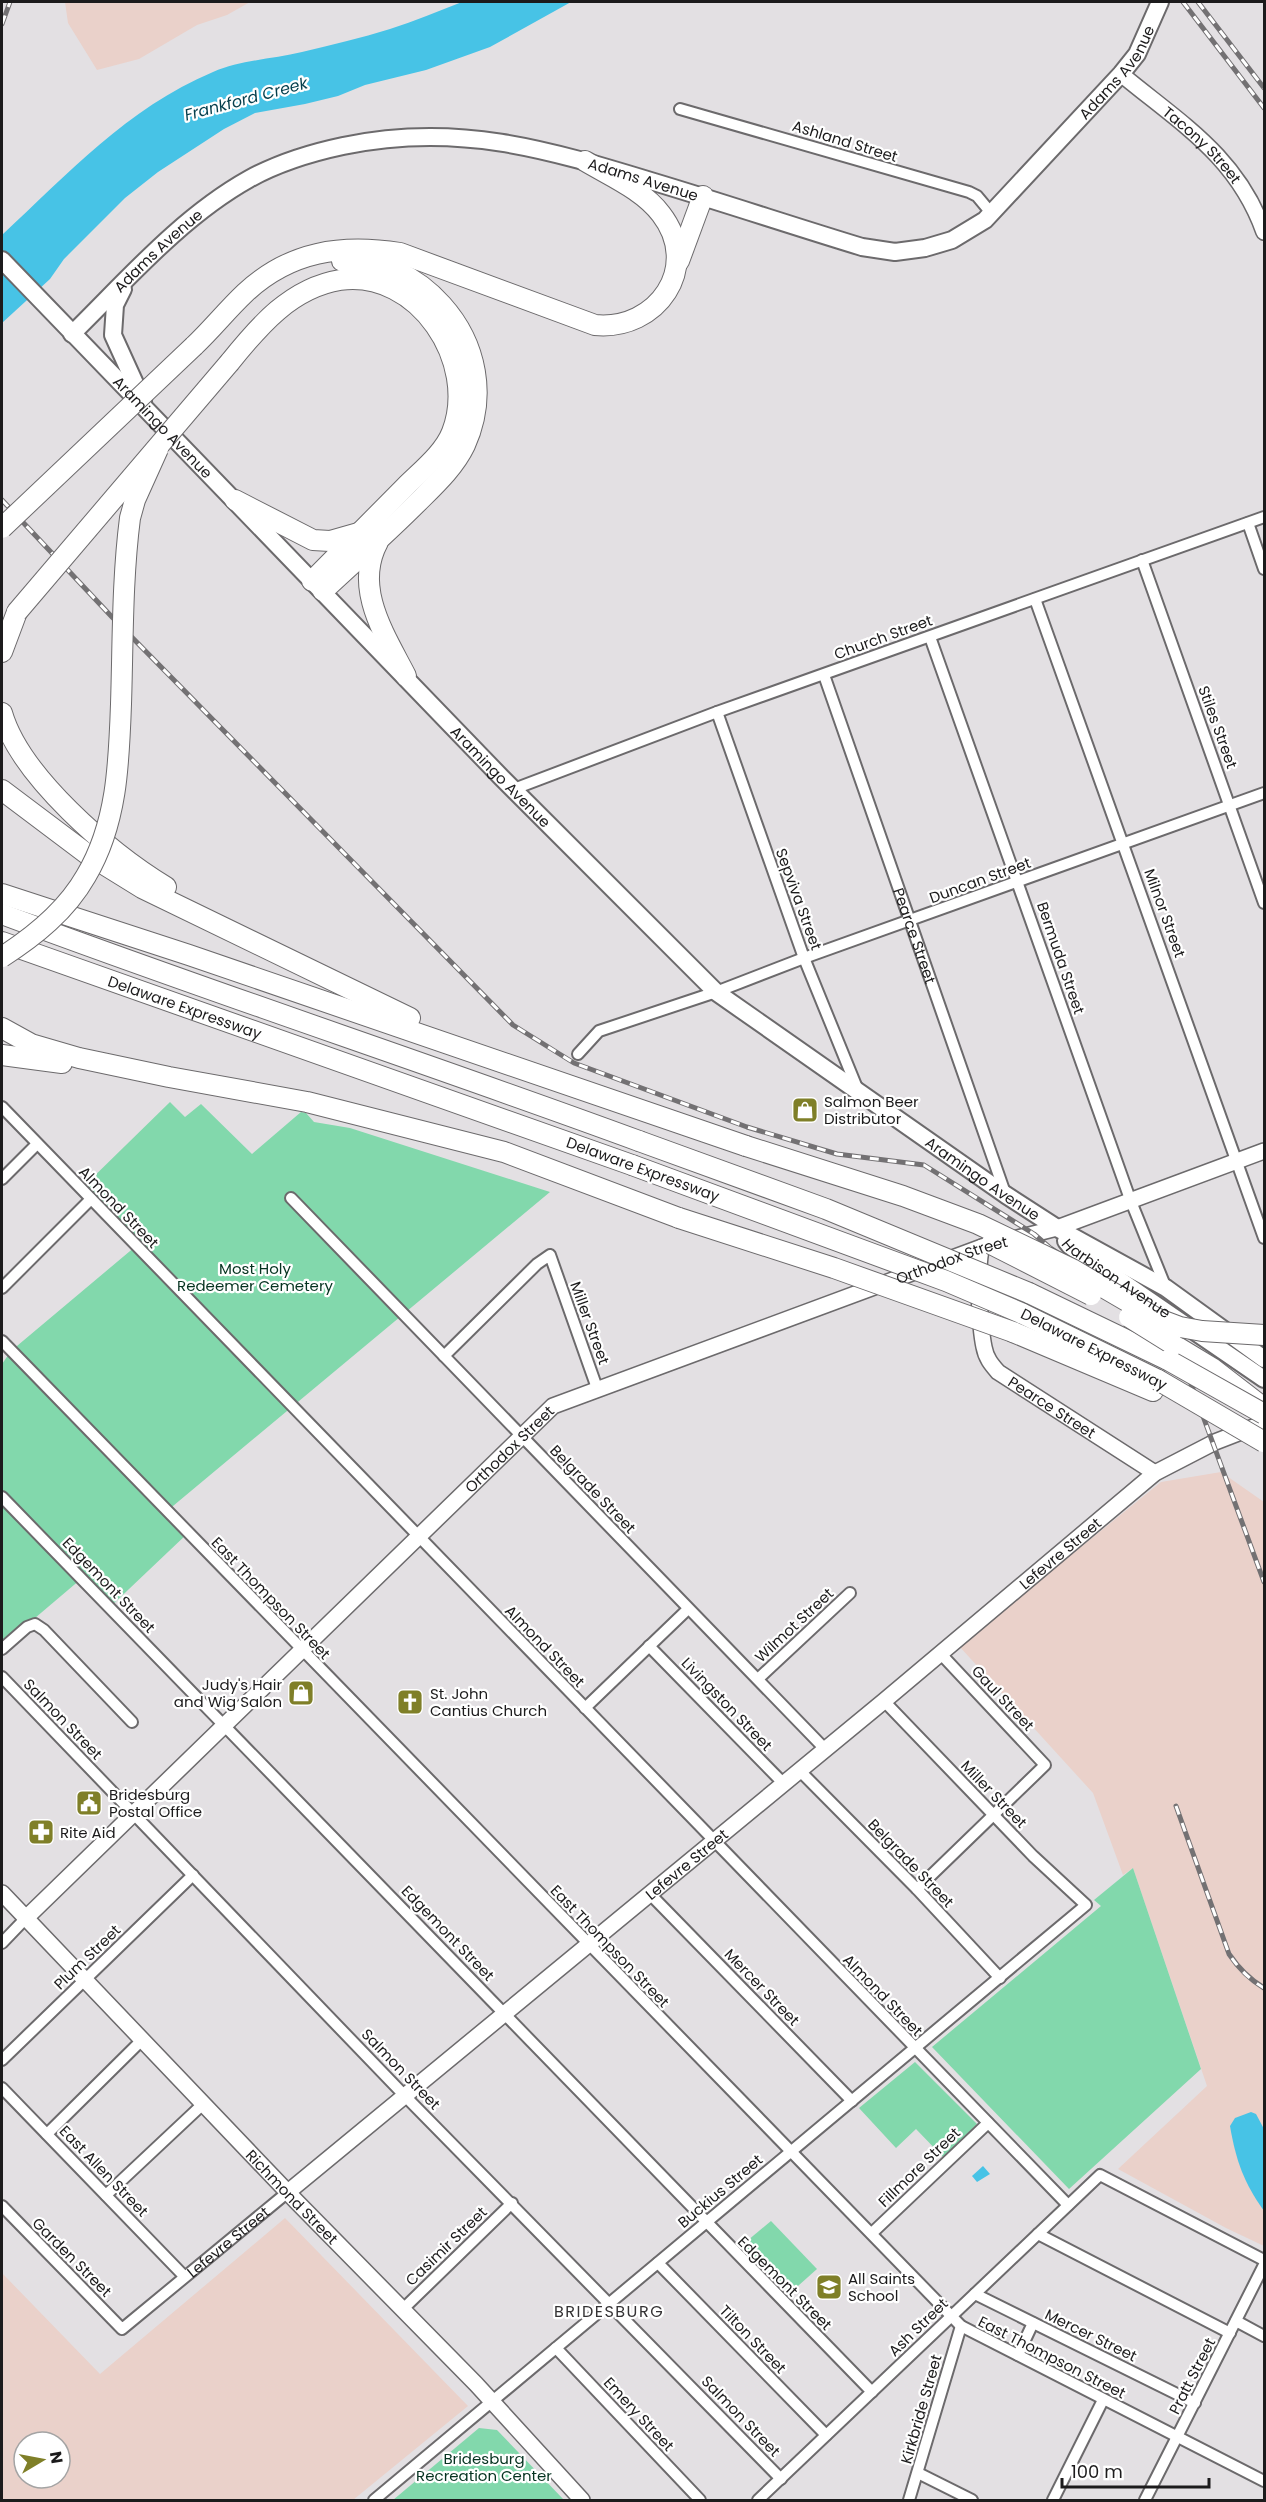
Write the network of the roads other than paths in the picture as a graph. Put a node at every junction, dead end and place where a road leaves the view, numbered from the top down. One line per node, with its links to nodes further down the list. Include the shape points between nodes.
1 (1160, 2): 2 (main road, Adams Avenue, via 1137,54)
2 (1121, 74): 6 (main road, Adams Avenue); 7 (street, Tacony Street, via 1185,124 1227,164 1249,196)
3 (680, 109): 6 (street, Ashland Street, via 969,192)
4 (585, 161): 5 (main road, Adams Avenue); 9 (highway, via 637,193 661,214 674,242); 10 (main road, Adams Avenue, via 512,144 452,136 386,138 333,148 273,166 219,198)
5 (703, 196): 6 (main road, Adams Avenue, via 885,251 940,245 966,233); 9 (highway)
6 (992, 214)
7 (1264, 232)
8 (2, 260): 12 (main road, Aramingo Avenue)
9 (676, 269): 11 (highway, via 664,295 647,313 626,323 606,326 400,253 340,249 312,254 264,277)
10 (135, 273): 12 (main road, Adams Avenue); 13 (main road, via 115,305 113,335)
11 (217, 325): 18 (highway, bridge); 20 (highway, via 281,277 323,263 346,261 397,270 435,297 453,316 475,365 477,398 473,422 465,446 450,468)
12 (72, 334): 13 (main road, Aramingo Avenue)
13 (148, 413): 15 (main road, Aramingo Avenue)
14 (158, 449): 19 (highway, bridge, via 253,334 294,298 341,280 390,287 427,314 447,346 457,379 456,416 452,434 431,460); 25 (highway, bridge); 45 (highway, bridge, via 130,518 118,768 110,817 97,856 77,890 51,920)
15 (235, 500): 19 (highway, via 313,540 330,541); 23 (main road, Aramingo Avenue)
16 (1264, 517): 17 (street, Church Street)
17 (1248, 523): 21 (street, Church Street); 22 (street)
18 (2, 528)
19 (360, 532): 23 (highway)
20 (380, 539): 23 (highway); 30 (highway, via 369,566 370,596)
21 (1142, 560): 24 (street, Church Street); 36 (street, Stiles Street)
22 (1264, 569)
23 (317, 586): 30 (main road, Aramingo Avenue)
24 (1035, 599): 27 (street, Church Street); 37 (street, Milnor Street)
25 (17, 612): 26 (highway); 28 (highway)
26 (2, 630)
27 (930, 637): 29 (street, Church Street); 38 (street, Bermuda Street)
28 (2, 652)
29 (824, 675): 31 (street, Church Street); 42 (street, Pearce Street)
30 (405, 676): 33 (main road, Aramingo Avenue)
31 (717, 712): 33 (street, Church Street); 46 (street, Sepviva Street)
32 (2, 713): 44 (highway, via 22,756 84,824 147,875)
33 (514, 789): 47 (main road, Aramingo Avenue)
34 (2, 790): 44 (highway, via 113,872)
35 (1264, 793): 36 (street, Duncan Street)
36 (1230, 806): 37 (street, Duncan Street); 40 (street, Stiles Street)
37 (1124, 844): 38 (street, Duncan Street); 58 (street, Milnor Street)
38 (1018, 882): 42 (street, Duncan Street); 63 (street, Bermuda Street)
39 (2, 894): 52 (highway)
40 (1264, 903)
41 (2, 914): 77 (highway, Delaware Expressway, bridge, via 826,1209 1029,1293 1168,1360)
42 (911, 921): 46 (street, Duncan Street); 60 (street, Pearce Street)
43 (2, 942): 74 (highway, Delaware Expressway, bridge, via 632,1165 946,1281 1021,1313)
44 (264, 947): 52 (highway, via 387,1008)
45 (2, 957)
46 (804, 958): 47 (street, Duncan Street); 53 (street, Sepviva Street)
47 (716, 992): 49 (street, Duncan Street, via 599,1031); 53 (main road, Aramingo Avenue)
48 (2, 1028): 51 (highway, via 54,1051)
49 (578, 1054)
50 (2, 1055): 51 (highway)
51 (169, 1077): 74 (highway, bridge, via 307,1102 504,1152)
52 (553, 1079): 56 (highway)
53 (859, 1094): 60 (main road, Aramingo Avenue)
54 (2, 1107): 55 (street, Almond Street)
55 (37, 1144): 59 (street); 62 (street, Almond Street)
56 (746, 1146): 69 (highway, bridge, via 836,1173 978,1224 1180,1327); 76 (highway, bridge, via 939,1221 1081,1289 1212,1368)
57 (1264, 1151): 58 (street, Orthodox Street)
58 (1237, 1160): 63 (street, Orthodox Street); 65 (street, Milnor Street)
59 (2, 1179)
60 (1006, 1195): 64 (main road, Aramingo Avenue)
61 (291, 1198): 71 (street, Belgrade Street)
62 (91, 1199): 67 (street); 82 (street, Almond Street)
63 (1130, 1199): 64 (street, Orthodox Street); 68 (street, Bermuda Street)
64 (1057, 1228): 66 (street, Orthodox Street); 68 (main road, Harbison Avenue); 73 (main road, Harbison Avenue, via 1070,1246)
65 (1264, 1238)
66 (982, 1247): 75 (street, Orthodox Street); 80 (street, Pearce Street, via 978,1258 984,1348 989,1363)
67 (2, 1288)
68 (1166, 1288): 72 (main road, Harbison Avenue)
69 (1264, 1335)
70 (2, 1341): 87 (street, East Thompson Street)
71 (444, 1356): 75 (street, Miller Street, via 550,1255); 78 (street, Belgrade Street)
72 (1264, 1359)
73 (1264, 1379)
74 (1155, 1386): 79 (highway, bridge)
75 (597, 1388): 78 (street, Orthodox Street, via 554,1406)
76 (1264, 1408)
77 (1264, 1414)
78 (521, 1436): 82 (street, Orthodox Street); 84 (street, Belgrade Street)
79 (1264, 1436): 80 (street, Lefevre Street, via 1215,1442)
80 (1155, 1473): 88 (street, Lefevre Street)
81 (2, 1497): 94 (street, Edgemont Street)
82 (418, 1537): 87 (street, Orthodox Street); 92 (street, Almond Street)
83 (850, 1593): 90 (street, Wilmot Street)
84 (688, 1610): 85 (street); 90 (street, Belgrade Street)
85 (649, 1646): 92 (street); 97 (street, Livingston Street)
86 (2, 1649): 93 (street, via 35,1624)
87 (301, 1650): 94 (street, Orthodox Street); 108 (street, East Thompson Street)
88 (940, 1653): 91 (street, Lefevre Street); 99 (street, Gaul Street, via 1045,1764)
89 (2, 1677): 98 (street, Salmon Street)
90 (758, 1679): 95 (street, Belgrade Street)
91 (884, 1701): 95 (street, Lefevre Street); 99 (street, Miller Street)
92 (585, 1708): 100 (street, Almond Street)
93 (132, 1722)
94 (225, 1726): 98 (street, Orthodox Street); 111 (street, Edgemont Street)
95 (824, 1748): 96 (street, Lefevre Street)
96 (799, 1770): 97 (street, Lefevre Street); 102 (street, Belgrade Street)
97 (783, 1783): 100 (street, Lefevre Street)
98 (132, 1813): 101 (street, Salmon Street); 106 (street, Orthodox Street)
99 (993, 1815): 102 (street); 105 (street, Miller Street)
100 (714, 1841): 104 (street, Lefevre Street); 113 (street, Almond Street)
101 (193, 1875): 110 (street, Plum Street); 116 (street, Salmon Street)
102 (917, 1889): 109 (street, Belgrade Street)
103 (2, 1893): 106 (street, Richmond Street)
104 (650, 1894): 108 (street, Lefevre Street); 117 (street, Mercer Street)
105 (1086, 1905): 109 (street, Buckius Street)
106 (25, 1919): 107 (street, Orthodox Street); 110 (street, Richmond Street)
107 (2, 1943)
108 (588, 1945): 111 (street, Lefevre Street); 121 (street, East Thompson Street)
109 (1000, 1978): 113 (street, Buckius Street)
110 (86, 1980): 112 (street, Richmond Street); 114 (street, Plum Street)
111 (504, 2013): 116 (street, Lefevre Street); 127 (street, Edgemont Street)
112 (143, 2039): 118 (street, Richmond Street); 120 (street)
113 (915, 2049): 117 (street, Buckius Street); 119 (street, Almond Street)
114 (2, 2060)
115 (2, 2088): 120 (street, East Allen Street)
116 (404, 2095): 122 (street, Lefevre Street); 124 (street, Salmon Street)
117 (852, 2101): 121 (street, Buckius Street)
118 (203, 2104): 122 (street, Richmond Street); 123 (street)
119 (988, 2123): 125 (street, Almond Street); 128 (street, Fillmore Street)
120 (47, 2134): 123 (street, East Allen Street)
121 (791, 2152): 127 (street, Buckius Street); 128 (street, East Thompson Street)
122 (288, 2192): 133 (street, Lefevre Street); 136 (street, Richmond Street)
123 (106, 2195): 133 (street, East Allen Street)
124 (512, 2203): 135 (street, Salmon Street); 136 (street, Casimir Street)
125 (1068, 2205): 129 (street, Ash Street); 130 (street, Ash Street, via 1100,2175)
126 (2, 2206): 141 (street, Garden Street)
127 (705, 2223): 131 (street, Buckius Street); 146 (street, Edgemont Street)
128 (872, 2233): 137 (street, East Thompson Street)
129 (1038, 2234): 134 (street, Ash Street); 142 (street)
130 (1264, 2260)
131 (658, 2263): 135 (street, Buckius Street); 150 (street, Tilton Street)
132 (1264, 2265): 138 (street, Pratt Street)
133 (184, 2276): 141 (street, Lefevre Street)
134 (975, 2294): 137 (street, Ash Street); 139 (street, Mercer Street)
135 (610, 2303): 144 (street, Buckius Street); 153 (street, Salmon Street)
136 (402, 2310): 148 (street, Richmond Street)
137 (952, 2316): 140 (street, East Thompson Street); 146 (street, Ash Street)
138 (1236, 2321): 142 (street, Pratt Street); 143 (street)
139 (1033, 2323): 145 (street); 149 (street, Mercer Street)
140 (961, 2326): 145 (street, East Thompson Street); 152 (street, Kirkbride Street)
141 (122, 2329)
142 (1230, 2333): 149 (street, Pratt Street)
143 (1264, 2336)
144 (556, 2348): 148 (street, Buckius Street); 157 (street, Emery Street)
145 (1018, 2355): 147 (street, East Thompson Street)
146 (872, 2392): 150 (street, Ash Street)
147 (1103, 2400): 151 (street, East Thompson Street); 161 (street)
148 (492, 2402): 155 (street, Buckius Street); 156 (street, Richmond Street)
149 (1195, 2403): 151 (street, Pratt Street)
150 (826, 2435): 153 (street, Ash Street)
151 (1177, 2438): 154 (street, East Thompson Street); 162 (street, Pratt Street)
152 (918, 2473): 159 (street, Kirkbride Street); 160 (street)
153 (781, 2479): 158 (street, Ash Street)
154 (1264, 2481)
155 (374, 2500)
156 (582, 2500)
157 (700, 2500)
158 (758, 2500)
159 (909, 2500)
160 (972, 2500)
161 (1053, 2500)
162 (1145, 2500)

